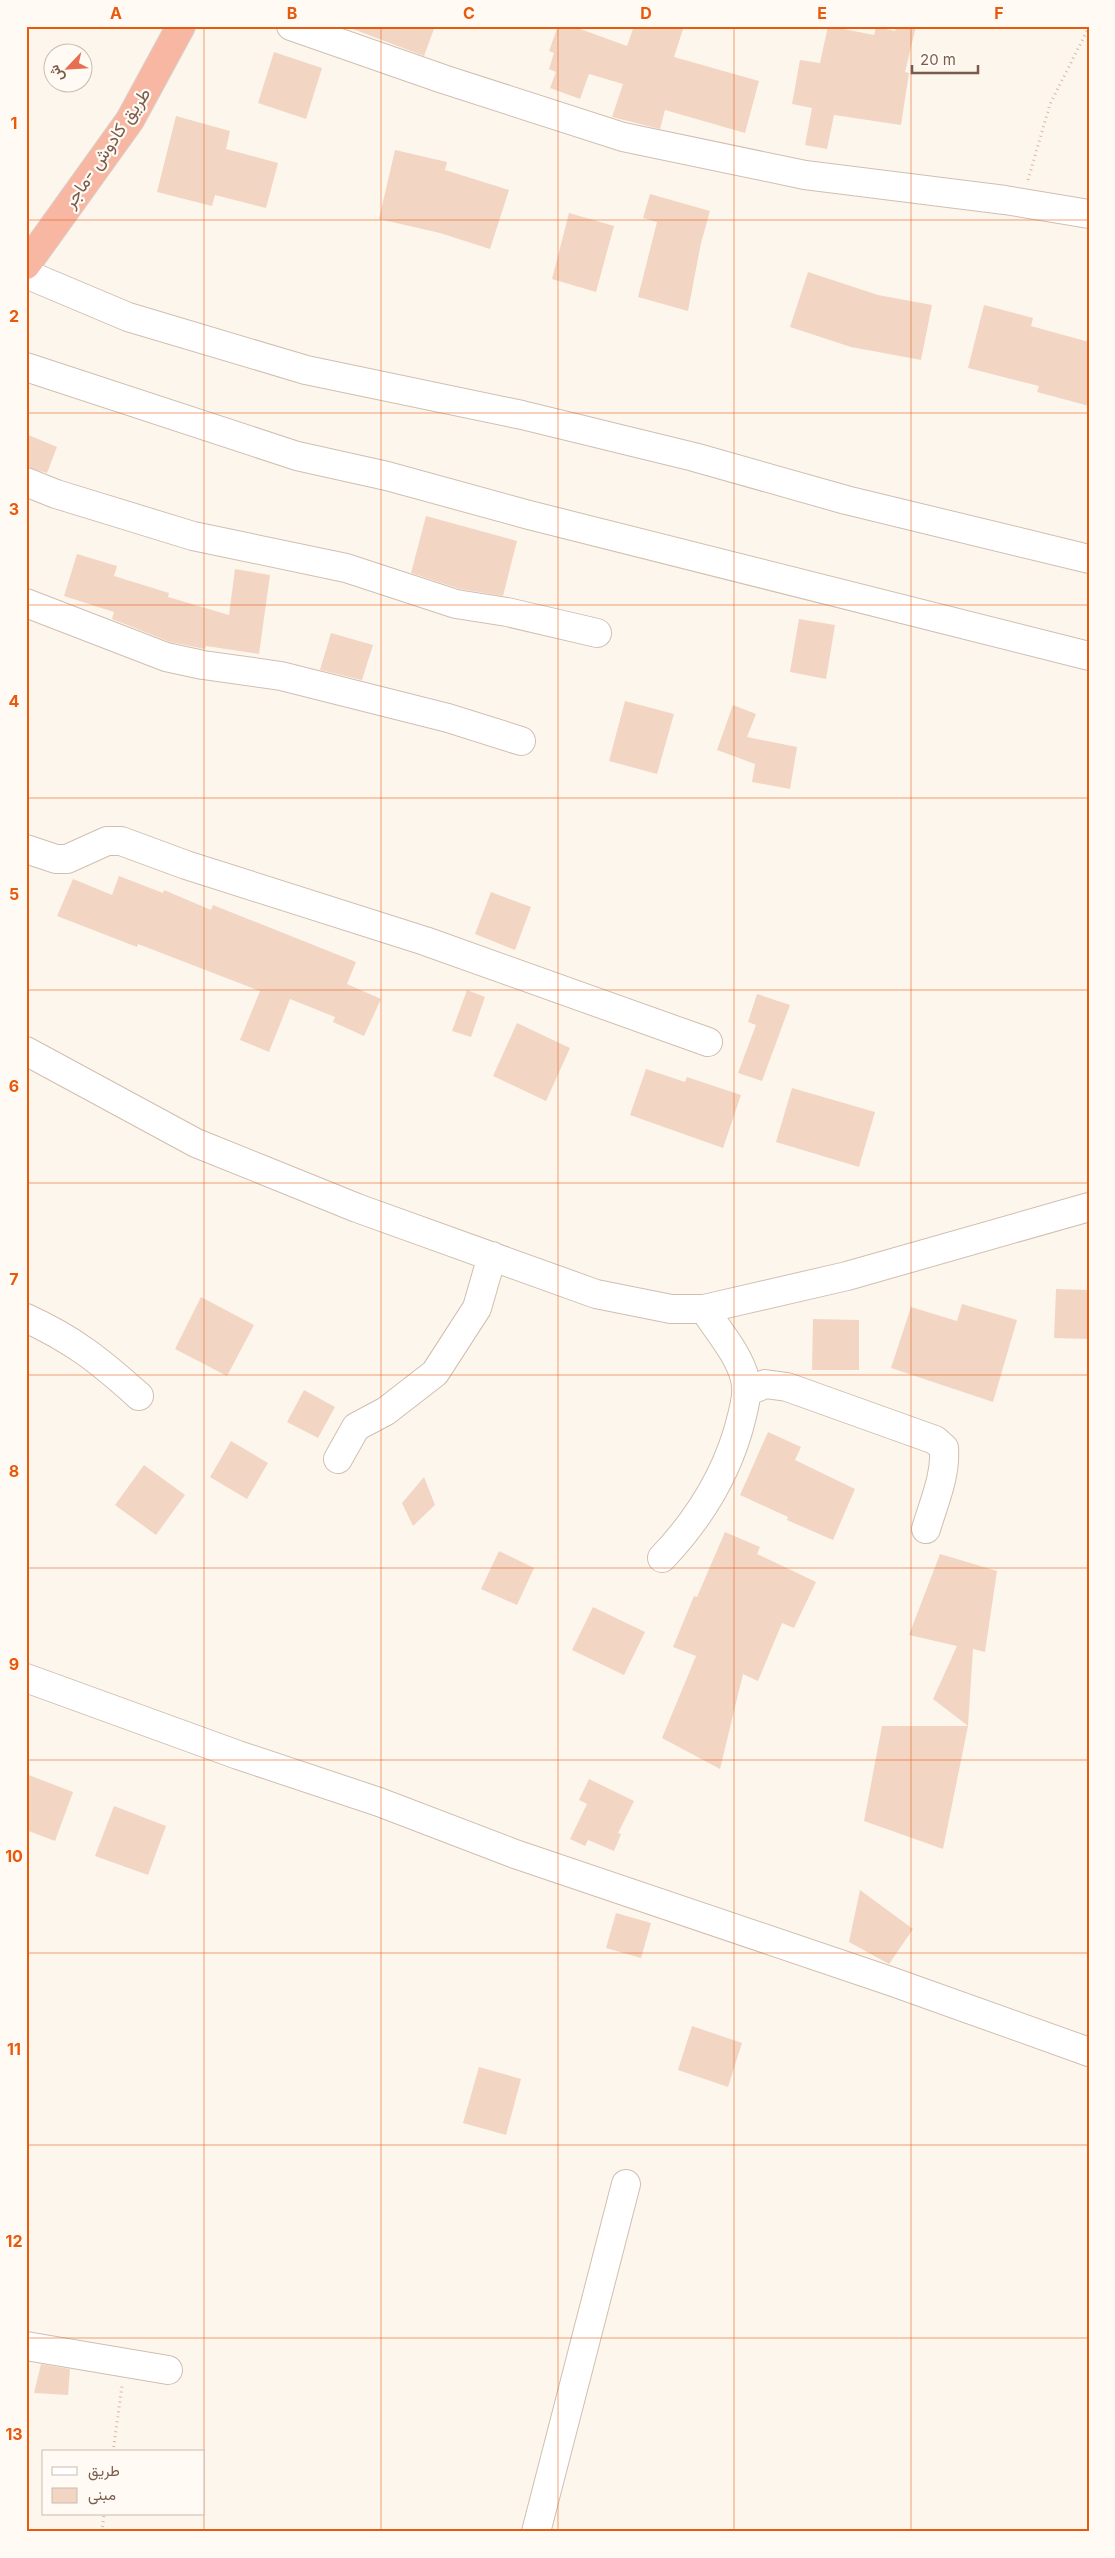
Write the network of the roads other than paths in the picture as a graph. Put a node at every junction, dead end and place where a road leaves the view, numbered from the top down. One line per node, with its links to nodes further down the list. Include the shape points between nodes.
1 (181, 26): 4 (highway, طريق كادوش -ماجر, via 130,120)
2 (292, 26): 3 (street, via 442,79 623,137 805,175)
3 (1089, 214)
4 (26, 266)
5 (26, 274): 8 (street, via 128,317 306,370 522,414 694,457 846,500)
6 (26, 367): 11 (street, via 297,456 387,476)
7 (26, 482): 10 (street, via 193,536 346,568 456,604)
8 (1089, 559)
9 (26, 603): 12 (street, via 166,657 281,676 448,718)
10 (597, 633)
11 (1089, 656)
12 (521, 741)
13 (26, 849): 14 (street, via 56,859 68,859 107,841 121,841 425,941)
14 (708, 1042)
15 (26, 1051): 17 (street, via 196,1143 357,1208)
16 (1089, 1207): 18 (street, via 847,1276)
17 (492, 1256): 18 (street, via 596,1294 671,1309); 22 (street, via 477,1308 435,1373 386,1411 356,1427)
18 (704, 1310): 20 (street, via 735,1357)
19 (26, 1318): 21 (street, via 91,1353)
20 (747, 1392): 23 (street, via 765,1384 777,1384 935,1440 944,1448 945,1461); 24 (street, via 728,1463 686,1533)
21 (139, 1396)
22 (338, 1459)
23 (926, 1529)
24 (662, 1558)
25 (26, 1678): 26 (street, via 238,1755 380,1802 524,1857)
26 (1089, 2052)
27 (626, 2184): 30 (street)
28 (26, 2346): 29 (street)
29 (168, 2370)
30 (536, 2532)

